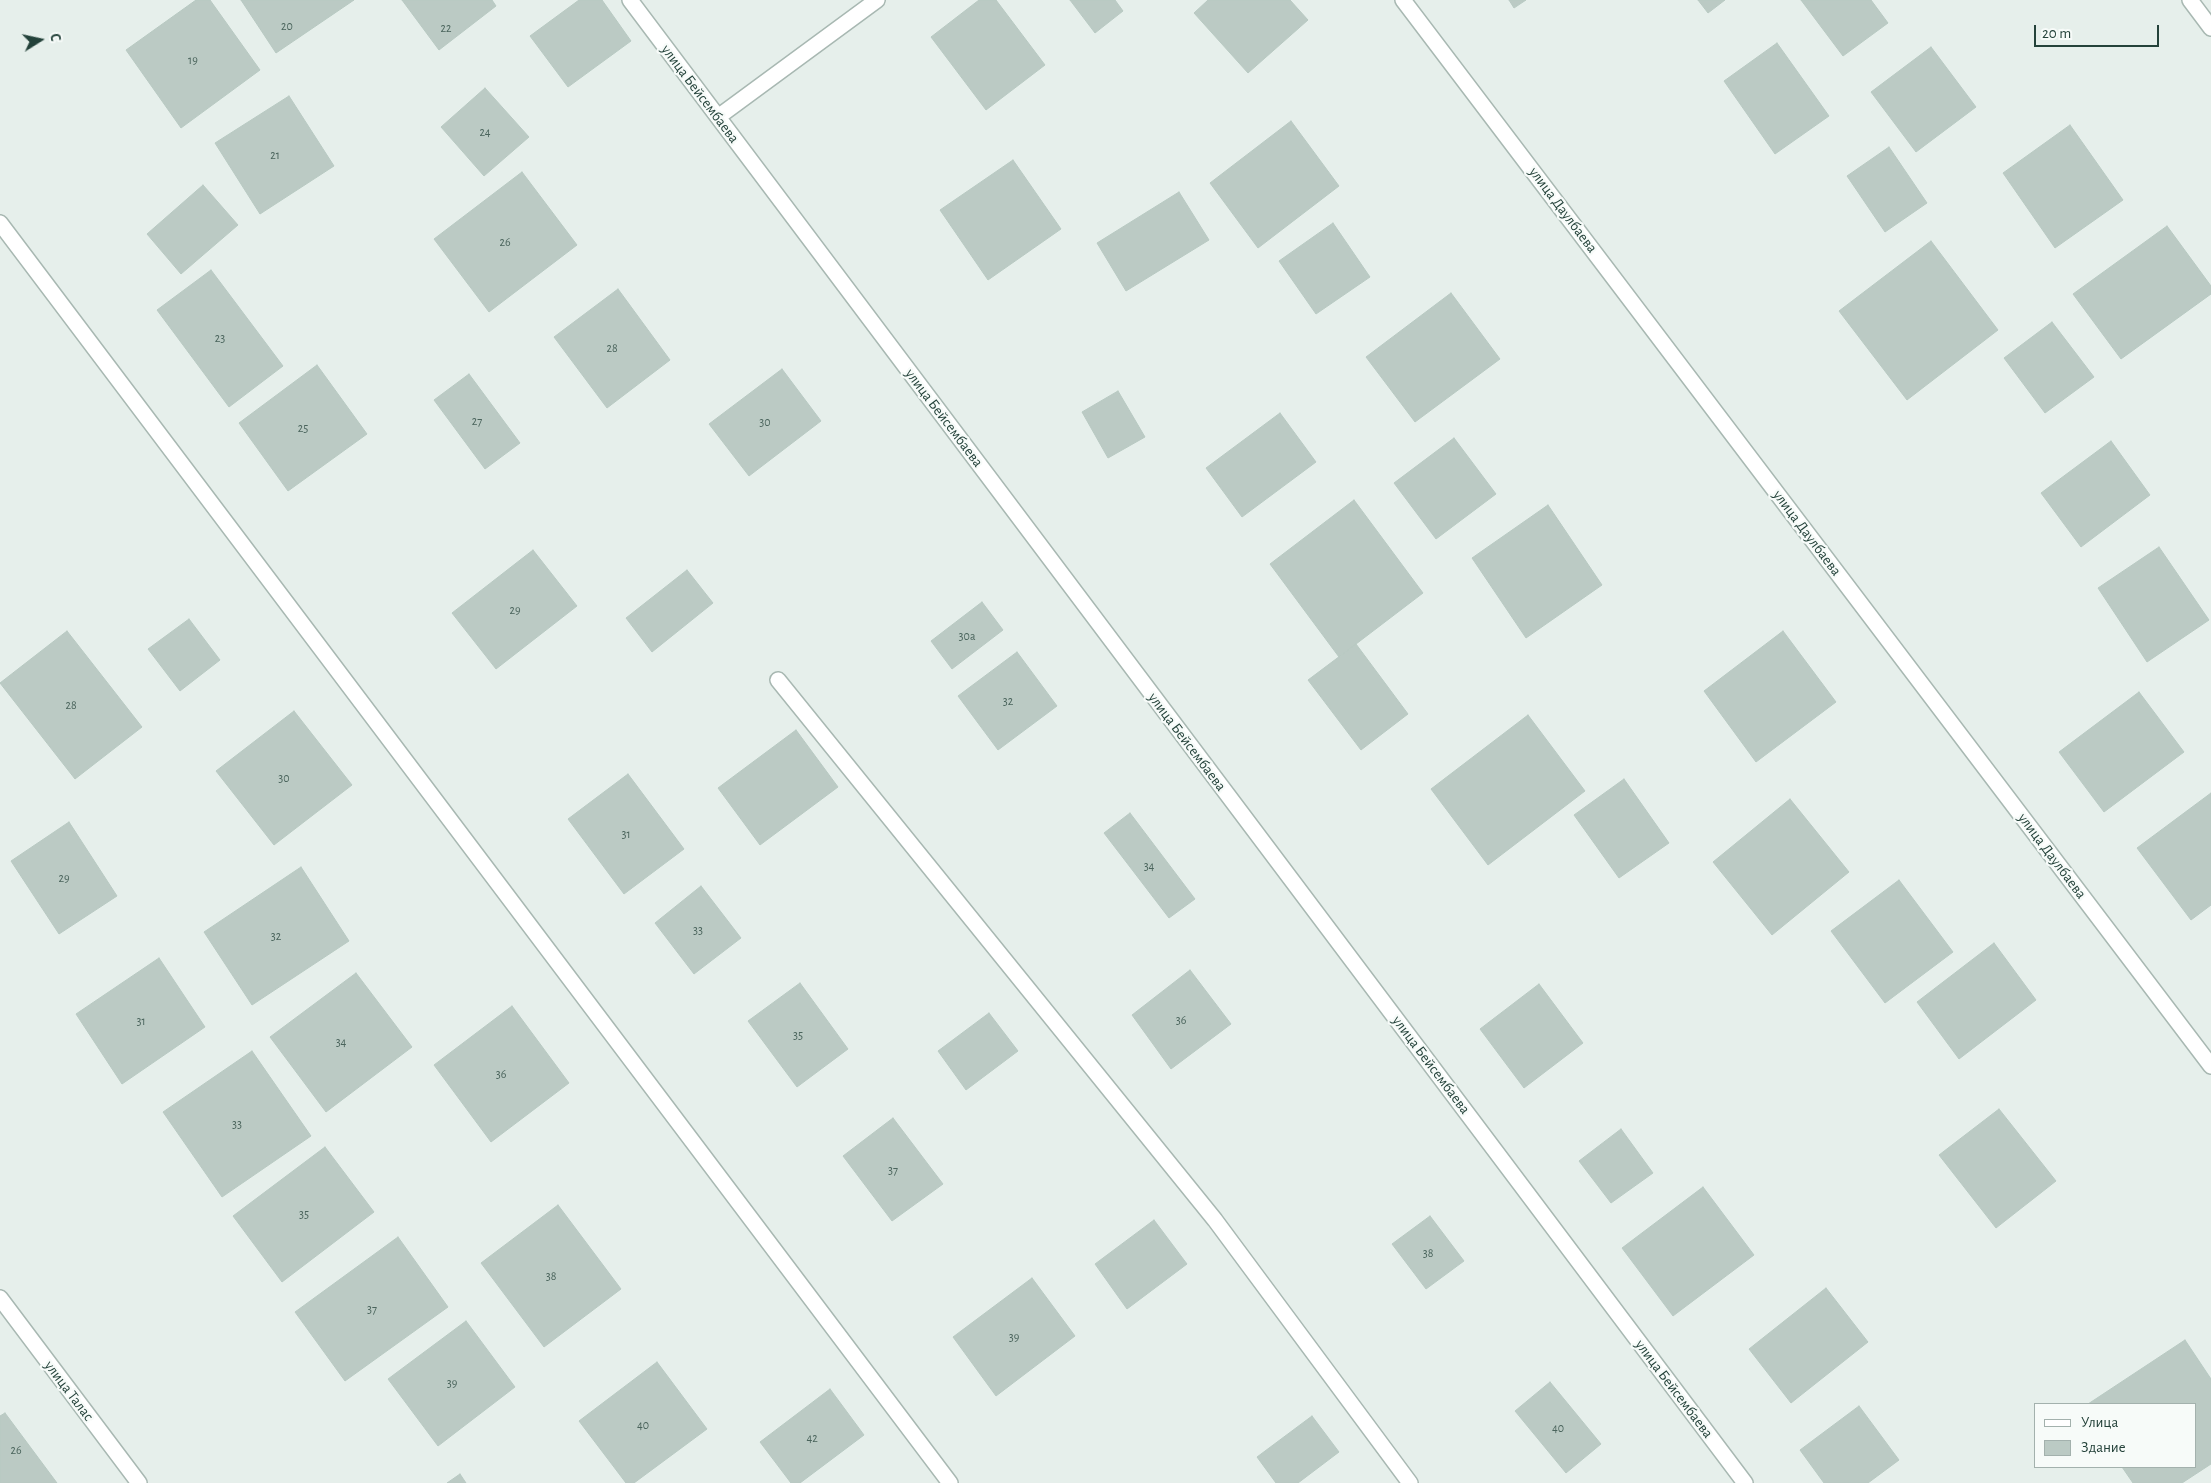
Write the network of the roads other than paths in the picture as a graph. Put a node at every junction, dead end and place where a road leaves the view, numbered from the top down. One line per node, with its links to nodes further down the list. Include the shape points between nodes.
1 (630, 0): 6 (street, улица Бейсембаева)
2 (877, 0): 6 (street)
3 (1404, 0): 9 (street, улица Даулбаева)
4 (2190, 0): 5 (street)
5 (2211, 28)
6 (718, 117): 14 (street, улица Бейсембаева)
7 (0, 223): 12 (street)
8 (778, 680): 13 (street, via 1215,1220)
9 (2211, 1066)
10 (0, 1298): 11 (street, улица Талас)
11 (139, 1483)
12 (950, 1483)
13 (1410, 1483)
14 (1745, 1483)

